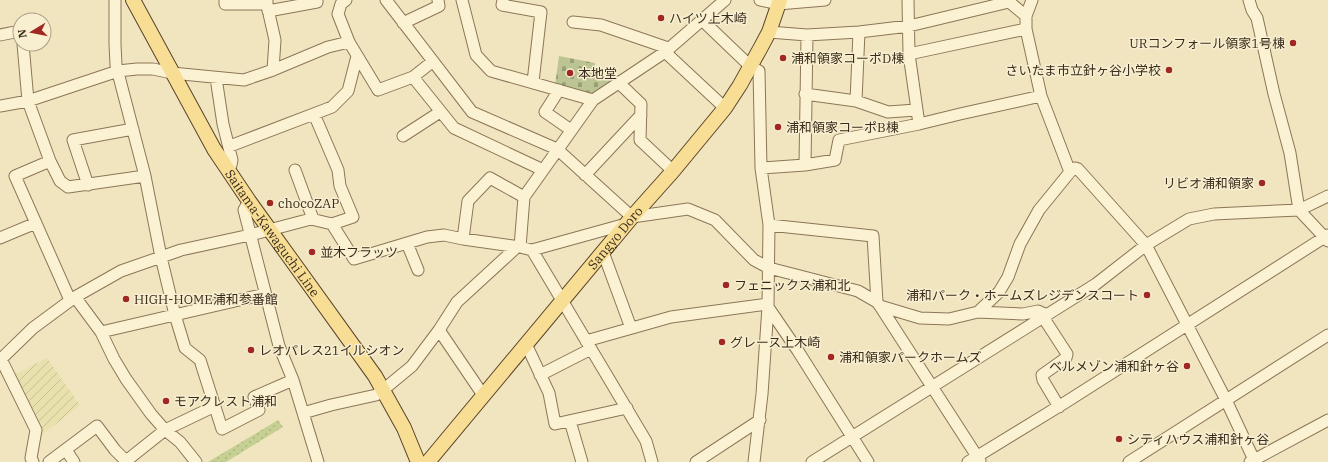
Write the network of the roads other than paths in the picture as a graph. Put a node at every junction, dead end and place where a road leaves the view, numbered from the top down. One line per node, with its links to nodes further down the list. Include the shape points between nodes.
1 (115, 0): 38 (street)
2 (133, 0): 39 (main road, Saitama-Kawaguchi Line)
3 (225, 0): 18 (street, via 225,4)
4 (316, 0): 18 (street, via 317,2)
5 (346, 0): 30 (street, via 341,4 338,14)
6 (386, 0): 22 (street)
7 (438, 0): 22 (street, via 439,6)
8 (462, 0): 42 (street, via 476,55 491,71)
9 (503, 0): 42 (street, via 502,5 541,12)
10 (725, 0): 20 (street)
11 (760, 0): 17 (street)
12 (825, 0): 17 (street)
13 (908, 0): 23 (street)
14 (1032, 0): 19 (street)
15 (1249, 0): 76 (street, via 1257,18 1290,153)
16 (1008, 1): 19 (street); 23 (street)
17 (779, 2): 26 (main road, Sangyo Doro)
18 (267, 5): 37 (street, via 275,40)
19 (1026, 16): 24 (street)
20 (702, 20): 31 (street); 36 (street)
21 (574, 22): 31 (street, via 600,25)
22 (403, 23): 35 (street)
23 (909, 26): 27 (street); 33 (street)
24 (1026, 29): 33 (street); 46 (street)
25 (12, 32): 28 (street)
26 (769, 32): 29 (street); 36 (main road, Sangyo Doro)
27 (859, 32): 29 (street); 49 (street)
28 (0, 34)
29 (807, 35): 45 (street)
30 (349, 42): 34 (street); 37 (street)
31 (667, 50): 43 (street); 51 (street)
32 (24, 52): 47 (street)
33 (909, 54): 52 (street)
34 (357, 56): 40 (street, via 378,90); 54 (street, via 348,90 332,107)
35 (432, 62): 40 (street); 61 (street, via 472,112)
36 (750, 66): 51 (main road, Sangyo Doro); 64 (street, via 759,71)
37 (274, 70): 41 (street, via 244,80)
38 (118, 71): 39 (street, via 153,69); 47 (street); 57 (street)
39 (172, 74): 41 (street); 65 (main road, Saitama-Kawaguchi Line)
40 (413, 77): 53 (street)
41 (216, 78): 60 (street, via 223,124)
42 (533, 82): 44 (street)
43 (618, 82): 48 (street); 55 (street, via 641,104)
44 (559, 90): 48 (street); 58 (street, via 545,112)
45 (805, 94): 49 (street); 63 (street)
46 (1041, 96): 56 (street); 69 (street)
47 (28, 100): 50 (street); 62 (street)
48 (593, 100): 58 (street)
49 (856, 101): 52 (street, via 888,112)
50 (0, 106)
51 (725, 108): 68 (main road, Sangyo Doro)
52 (916, 110): 56 (street)
53 (440, 112): 59 (street); 67 (street, via 454,128)
54 (314, 114): 60 (street); 80 (street, via 338,170 340,186 353,217)
55 (641, 115): 68 (street, via 640,140); 70 (street)
56 (918, 124): 63 (street, via 838,140 835,160)
57 (133, 129): 71 (street); 72 (street, via 72,140)
58 (571, 130): 61 (street)
59 (402, 136)
60 (230, 146): 65 (street, via 231,165)
61 (557, 150): 67 (street); 70 (street)
62 (50, 161): 72 (street, via 60,181 68,187); 79 (street, via 15,176)
63 (805, 165): 64 (street)
64 (761, 168): 81 (street)
65 (227, 170): 75 (main road, Saitama-Kawaguchi Line)
66 (295, 170): 77 (street)
67 (543, 170): 74 (street)
68 (673, 172): 78 (main road, Sangyo Doro)
69 (1070, 172): 88 (street, via 1074,168 1078,169); 100 (street, via 1039,210 1020,244 1008,277 999,292)
70 (585, 175): 78 (street)
71 (145, 176): 72 (street); 92 (street)
72 (88, 185)
73 (1328, 196): 76 (street)
74 (524, 197): 86 (street, via 490,178 468,201); 89 (street)
75 (249, 201): 82 (main road, Saitama-Kawaguchi Line); 83 (street, via 244,210)
76 (1299, 210): 85 (street); 88 (street, via 1214,214 1189,219)
77 (313, 219): 80 (street); 82 (street)
78 (629, 221): 90 (street); 91 (main road, Sangyo Doro); 93 (street, via 688,209 715,220 754,260)
79 (36, 223): 84 (street); 96 (street)
80 (332, 224): 87 (street, via 354,259)
81 (769, 224): 93 (street); 98 (street, via 873,236)
82 (270, 229): 83 (street); 114 (main road, Saitama-Kawaguchi Line, via 358,350)
83 (250, 235): 92 (street); 95 (street)
84 (0, 238)
85 (1327, 238): 103 (street)
86 (463, 239): 87 (street, via 427,237); 89 (street)
87 (407, 243): 94 (street)
88 (1146, 245): 102 (street, via 1096,284); 103 (street)
89 (519, 246): 90 (street); 105 (street, via 457,302)
90 (532, 250): 97 (street)
91 (603, 252): 97 (main road, Sangyo Doro); 104 (street)
92 (161, 257): 96 (street, via 121,271); 101 (street)
93 (769, 268): 98 (street, via 858,291); 99 (street)
94 (418, 270)
95 (265, 294): 101 (street); 112 (street, via 279,346)
96 (73, 298): 106 (street); 110 (street, via 33,328)
97 (563, 301): 108 (main road, Sangyo Doro); 109 (street)
98 (878, 304): 100 (street, via 920,318 949,319); 113 (street)
99 (768, 306): 104 (street, via 670,317); 121 (street); 125 (street)
100 (978, 312): 102 (street, via 1023,314 1038,311)
101 (175, 314): 106 (street); 117 (street, via 185,348 200,360)
102 (1045, 316): 113 (street); 118 (street, via 1067,354 1066,358 1042,376)
103 (1188, 326): 116 (street); 118 (street)
104 (631, 328): 109 (street)
105 (439, 330): 114 (street, via 412,366); 115 (street)
106 (101, 332): 124 (street, via 126,379)
107 (1328, 335): 116 (street)
108 (526, 344): 111 (street); 115 (main road, Sangyo Doro)
109 (588, 345): 111 (street); 119 (street)
110 (0, 359): 129 (street, via 36,430 31,458)
111 (540, 375): 123 (street, via 549,393 555,424)
112 (293, 380): 117 (street, via 254,397 259,410 222,430); 120 (street)
113 (932, 387): 125 (street); 127 (street)
114 (383, 390): 120 (street, via 376,395); 135 (main road, Saitama-Kawaguchi Line, via 404,428)
115 (483, 395): 136 (main road, Sangyo Doro)
116 (1226, 400): 128 (street); 143 (street)
117 (215, 406): 124 (street)
118 (1059, 407): 127 (street)
119 (627, 408): 123 (street); 138 (street, via 646,441)
120 (303, 413): 134 (street)
121 (760, 420): 139 (street); 140 (street)
122 (1328, 420): 128 (street)
123 (570, 421): 137 (street)
124 (165, 430): 132 (street); 133 (street, via 180,442)
125 (852, 437): 141 (street); 142 (street)
126 (66, 450): 130 (street); 131 (street); 132 (street, via 98,426)
127 (975, 460)
128 (1253, 461)
129 (33, 462)
130 (49, 462)
131 (74, 462)
132 (127, 462)
133 (196, 462)
134 (318, 462)
135 (418, 462)
136 (428, 462)
137 (582, 462)
138 (652, 462)
139 (697, 462)
140 (754, 462)
141 (812, 462)
142 (868, 462)
143 (1129, 462)

